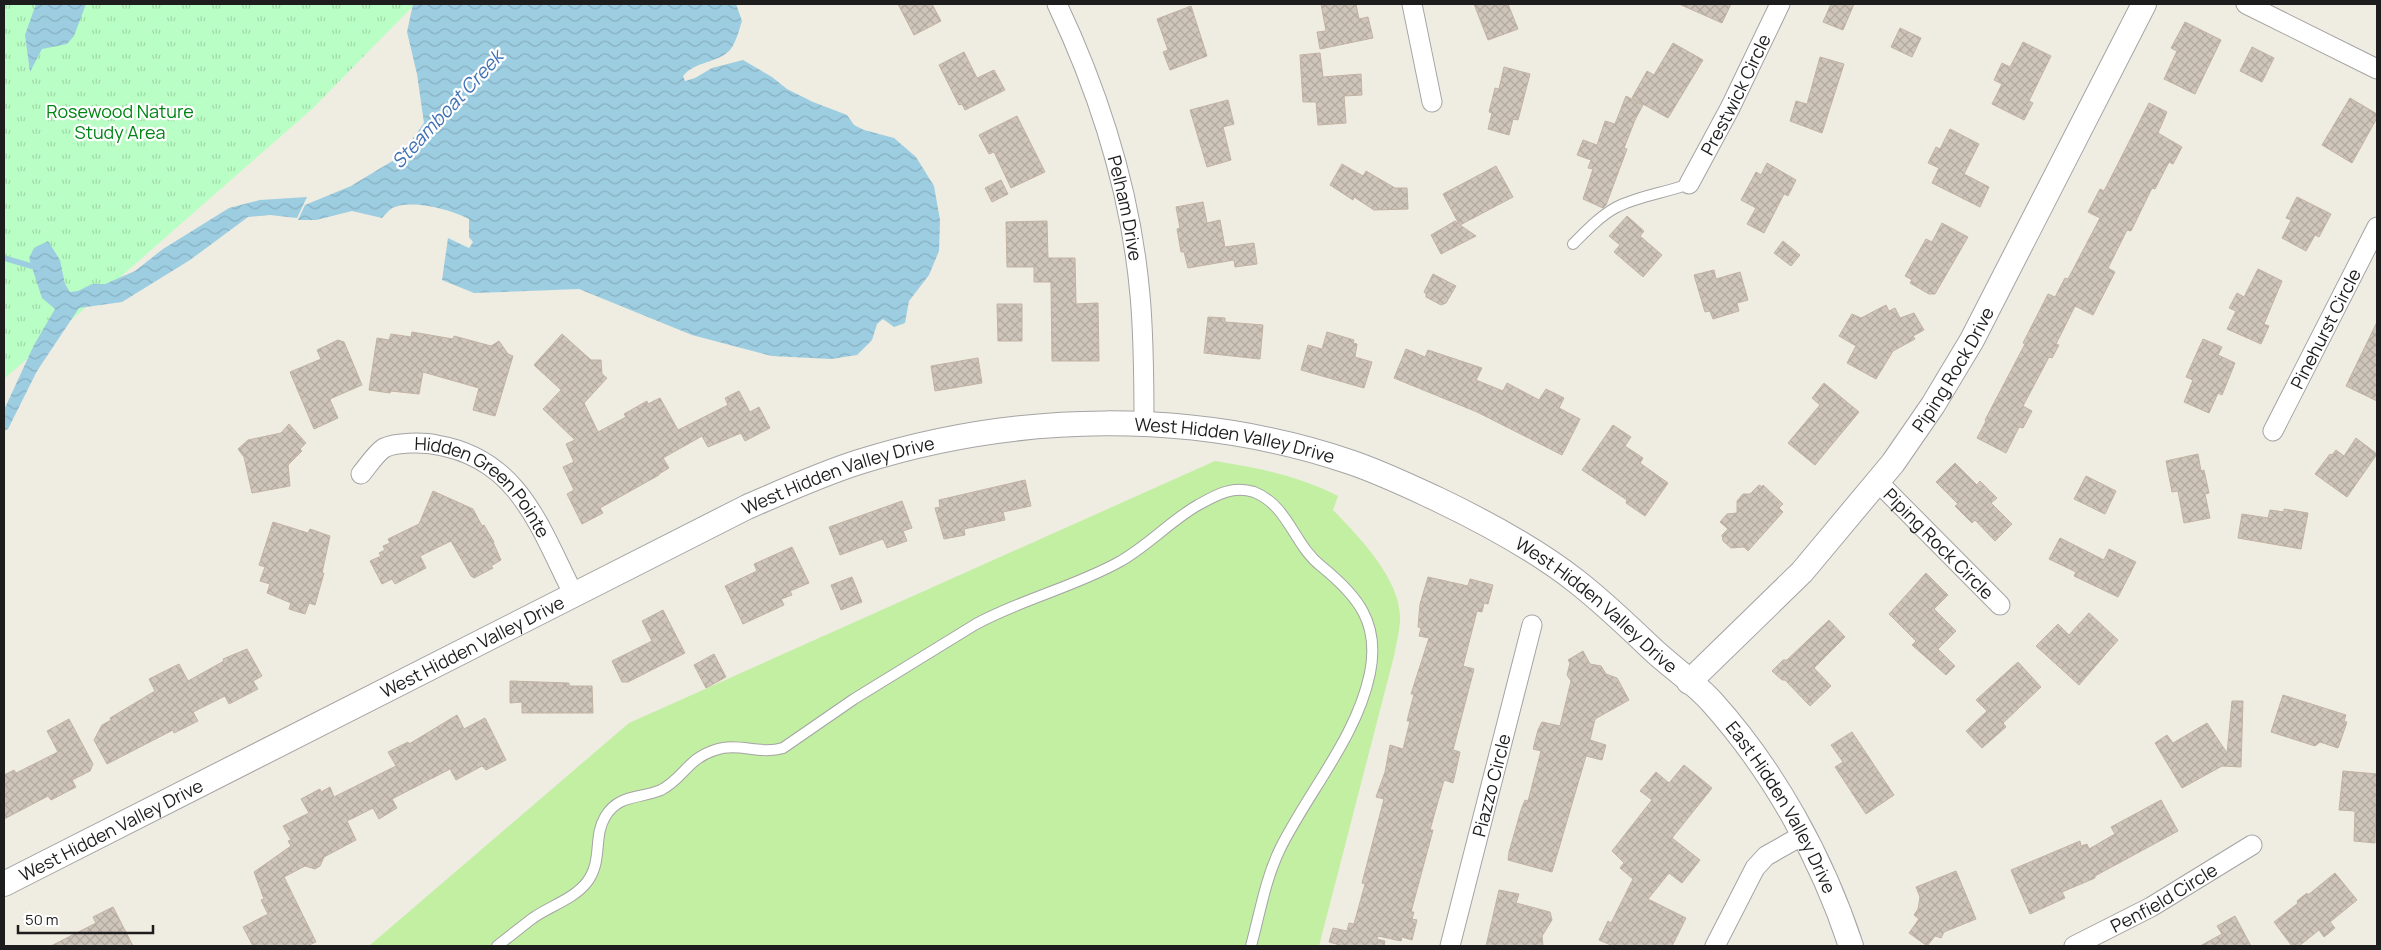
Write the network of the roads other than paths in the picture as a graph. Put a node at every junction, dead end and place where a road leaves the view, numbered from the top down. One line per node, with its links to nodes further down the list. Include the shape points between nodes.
1 (1057, 4): 11 (street, Pelham Drive, via 1077,45 1100,108 1119,171 1131,228 1141,303)
2 (1412, 4): 7 (street)
3 (1780, 4): 8 (street, Prestwick Circle)
4 (2144, 4): 14 (street, Piping Rock Drive, via 1972,340 1933,405)
5 (2246, 4): 6 (street)
6 (2377, 69)
7 (1432, 102)
8 (1689, 184): 10 (lane, via 1614,208)
9 (2377, 227): 12 (street, Pinehurst Circle)
10 (1574, 244)
11 (1144, 424): 15 (street, West Hidden Valley Drive, via 1083,424 978,434 915,446 857,462 747,507); 18 (street, West Hidden Valley Drive, via 1235,434 1351,462 1462,511 1573,579)
12 (2273, 432)
13 (361, 474): 15 (street, Hidden Green Pointe, via 384,448 407,444 453,447 493,466 525,502)
14 (1877, 481): 16 (street, Piping Rock Circle); 18 (street, Piping Rock Drive, via 1802,572)
15 (574, 595): 21 (street, West Hidden Valley Drive)
16 (2000, 605)
17 (1532, 625): 24 (street, Piazzo Circle)
18 (1689, 682): 19 (street, East Hidden Valley Drive, via 1710,700 1744,743)
19 (1803, 835): 25 (street, via 1766,856 1755,868); 26 (street, East Hidden Valley Drive, via 1825,879)
20 (2252, 844): 27 (street, Penfield Circle, via 2151,907)
21 (4, 884)
22 (497, 946): 23 (lane, via 586,883 597,864 604,819 621,801 667,787 692,761 717,749 742,746 774,751 783,748 854,699 996,612 1118,563 1190,510 1225,491 1238,490 1266,498 1276,507 1315,561 1359,601 1368,620 1373,655 1364,696 1330,764 1277,856 1265,887)
23 (1251, 946)
24 (1450, 946)
25 (1715, 946)
26 (1851, 946)
27 (2074, 946)

